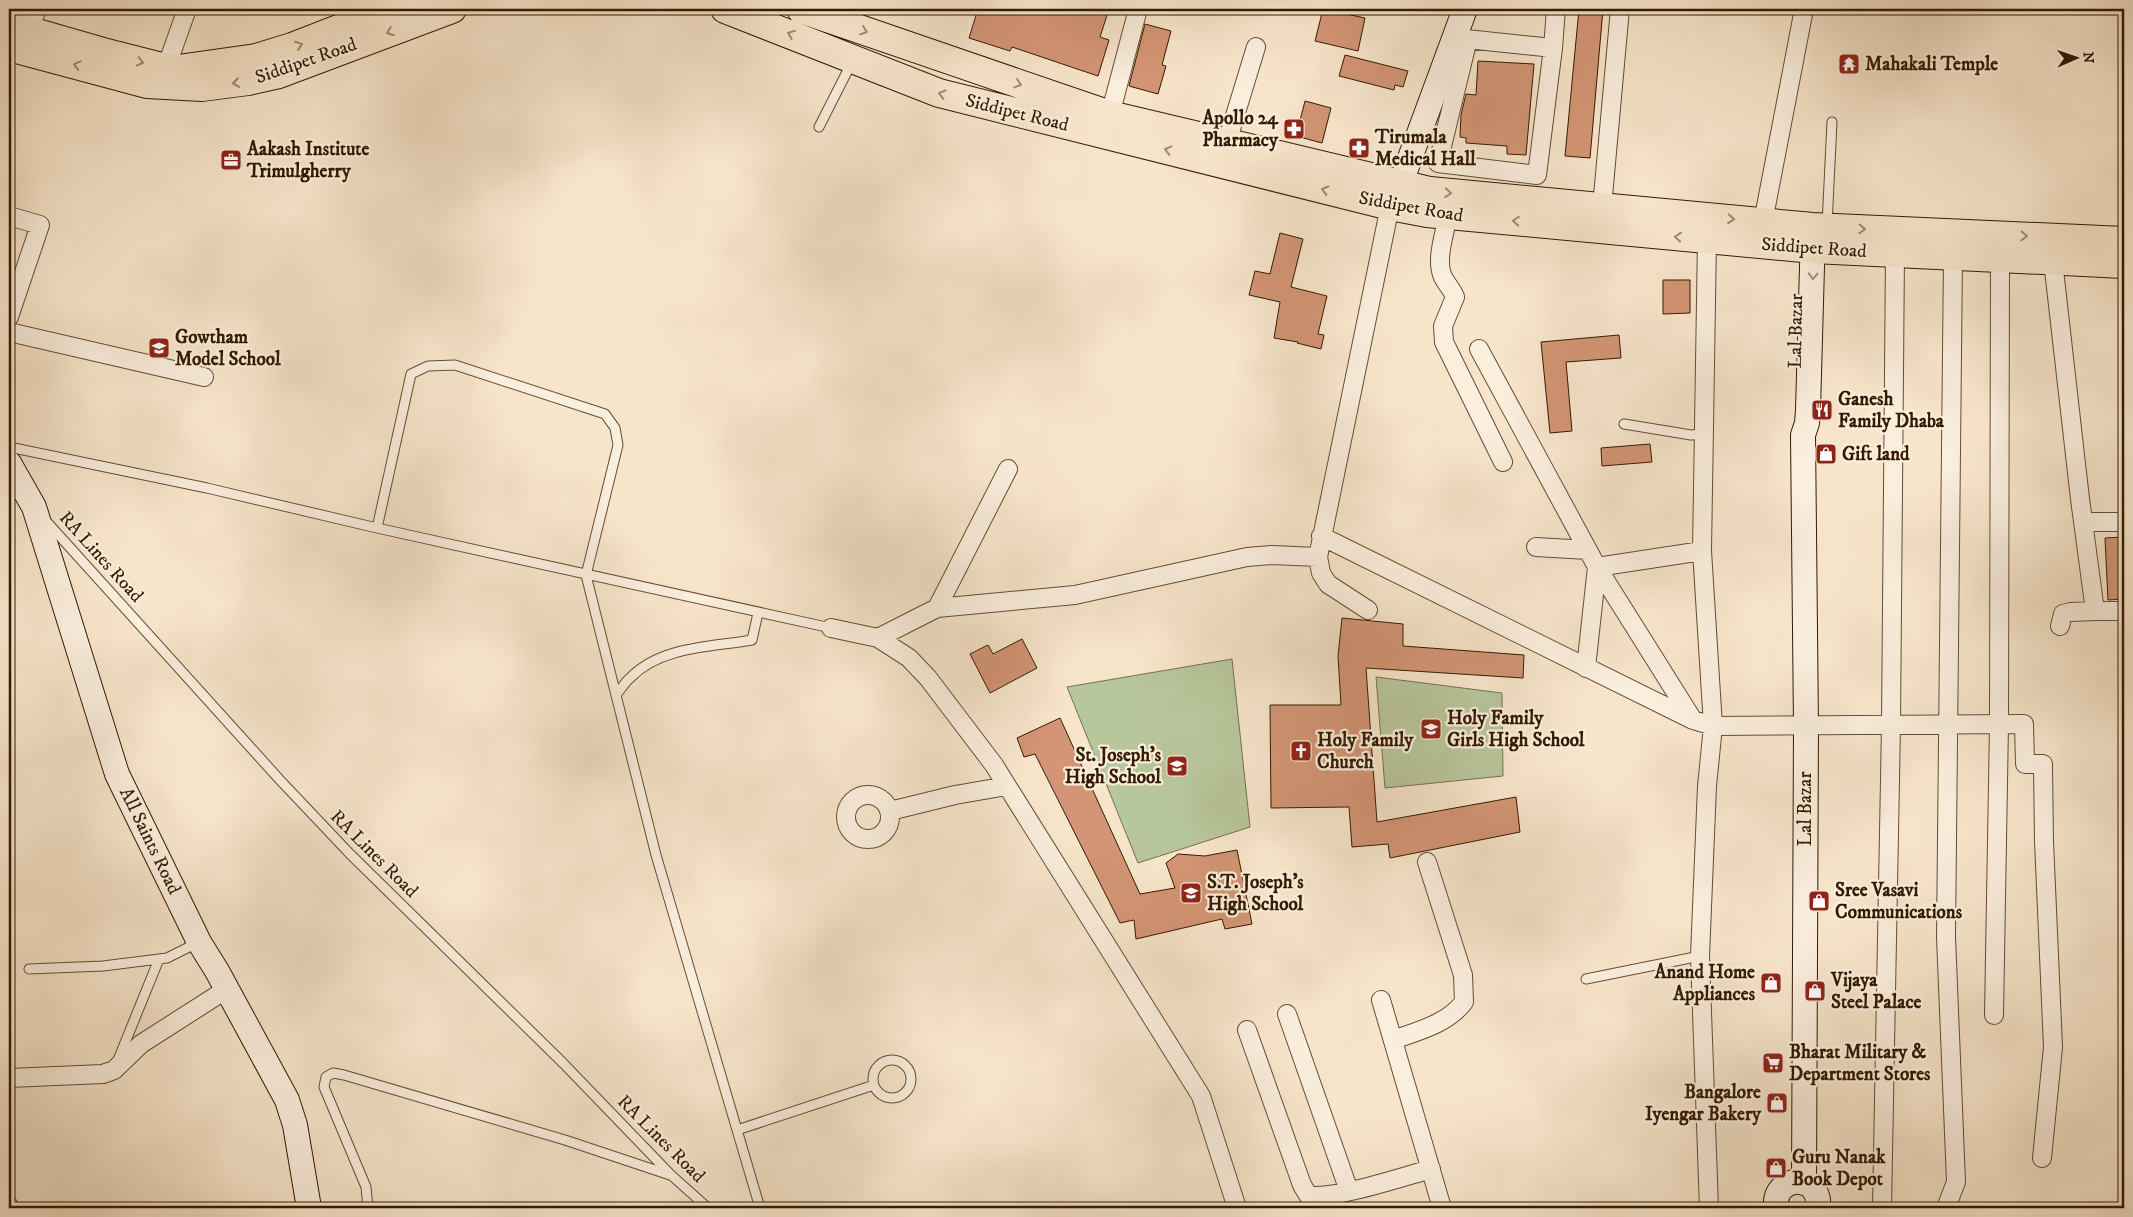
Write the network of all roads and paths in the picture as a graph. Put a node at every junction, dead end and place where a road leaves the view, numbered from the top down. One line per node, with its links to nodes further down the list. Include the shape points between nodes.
1 (187, 9): 17 (street)
2 (390, 9): 11 (main road, Siddipet Road)
3 (452, 9): 12 (main road, Siddipet Road, one-way to 12, via 278,74 202,87 148,84)
4 (725, 9): 16 (main road, Siddipet Road, one-way to 4)
5 (1138, 9): 18 (street)
6 (1465, 9): 13 (main road)
7 (1556, 9): 15 (street)
8 (1620, 9): 23 (street)
9 (1804, 9): 26 (street)
10 (814, 11): 18 (main road, Siddipet Road, one-way to 18)
11 (352, 16): 17 (main road, Siddipet Road, one-way to 11, via 191,68 256,58 292,47)
12 (21, 28): 17 (main road, Siddipet Road, one-way to 17)
13 (1461, 39): 15 (street); 15 (street, via 1438,163 1537,176); 22 (main road)
14 (1256, 47): 21 (street)
15 (1553, 48)
16 (853, 59): 20 (lane); 22 (main road, Siddipet Road, one-way to 16, via 939,94)
17 (166, 68)
18 (1110, 115): 21 (main road, Siddipet Road)
19 (1832, 122): 27 (lane)
20 (819, 128)
21 (1227, 142): 22 (main road, Siddipet Road)
22 (1395, 195): 23 (main road, Siddipet Road, one-way to 23, via 1430,191); 24 (main road, Siddipet Road); 49 (street)
23 (1602, 207): 26 (main road, Siddipet Road, one-way to 26)
24 (1448, 215): 28 (main road, Siddipet Road, one-way to 24); 42 (street, via 1440,262 1443,277 1455,297 1443,326 1444,342)
25 (9, 216): 35 (street, via 40,225)
26 (1763, 222): 27 (main road, Siddipet Road)
27 (1810, 235): 28 (main road, Siddipet Road); 29 (main road, Siddipet Road, one-way to 29); 30 (main road, Siddipet Road); 71 (main road, Lal Bazar, via 1808,410 1803,435)
28 (1707, 240): 40 (street)
29 (2124, 241)
30 (1895, 253): 31 (main road, Siddipet Road); 70 (street)
31 (1953, 256): 32 (main road, Siddipet Road); 67 (street)
32 (2000, 258): 33 (main road, Siddipet Road); 68 (street)
33 (2053, 261): 34 (main road, Siddipet Road); 46 (street)
34 (2124, 264)
35 (9, 317)
36 (9, 332): 38 (street)
37 (1479, 349): 51 (street)
38 (204, 377)
39 (1624, 424): 40 (lane, via 1691,435)
40 (1704, 434): 52 (street)
41 (9, 447): 48 (lane, via 207,488)
42 (1503, 462)
43 (9, 463): 45 (main road, All Saints Road)
44 (1008, 469): 56 (street)
45 (34, 507): 75 (main road, All Saints Road, via 112,760); 92 (lane, RA Lines Road, via 350,854 563,1063)
46 (2083, 522): 47 (street); 58 (street)
47 (2124, 522)
48 (376, 528): 55 (lane); 55 (lane, via 412,374 428,366 455,365 605,414 615,428 618,445)
49 (1321, 536): 53 (street); 64 (street)
50 (1536, 547): 51 (street)
51 (1588, 550): 54 (street)
52 (1702, 551): 54 (street); 69 (street)
53 (1318, 557): 56 (street, via 1247,557 1075,595); 57 (street, via 1328,584)
54 (1597, 567): 64 (street); 66 (street)
55 (586, 575): 60 (lane); 65 (lane)
56 (937, 608): 63 (street)
57 (1368, 610)
58 (2096, 610): 59 (street); 61 (street, via 2063,614)
59 (2124, 611)
60 (758, 613): 62 (lane); 65 (lane, via 752,640 692,648 660,657 632,676)
61 (2060, 626)
62 (831, 628): 63 (street)
63 (878, 638): 72 (street, via 909,658 928,678)
64 (1586, 668): 66 (street)
65 (616, 695): 89 (lane, via 656,856)
66 (1694, 720): 69 (street)
67 (1949, 725): 68 (street); 70 (street); 105 (street, via 1946,937 1956,1182)
68 (2000, 725): 83 (street); 90 (street, via 2024,724 2025,764 2043,764 2053,1047)
69 (1713, 726): 71 (street); 76 (street, via 1707,786)
70 (1891, 726): 71 (street); 104 (street)
71 (1806, 727): 93 (main road, Lal Bazar)
72 (1007, 786): 73 (street, via 955,794); 99 (street, via 1201,1096)
73 (890, 811)
74 (1427, 862): 85 (street, via 1463,975 1464,1002 1442,1022)
75 (199, 942): 77 (lane); 80 (main road, All Saints Road)
76 (1700, 956): 79 (lane); 101 (street)
77 (160, 959): 78 (lane, via 103,966); 86 (lane)
78 (29, 969)
79 (1586, 979)
80 (227, 989): 86 (street, via 141,1044); 95 (main road, All Saints Road, via 287,1100 295,1125)
81 (1381, 1000): 85 (street)
82 (1287, 1014): 94 (street)
83 (1994, 1015)
84 (1247, 1030): 94 (street, via 1308,1195 1318,1198)
85 (1393, 1040): 91 (street)
86 (114, 1070): 87 (street, via 103,1074)
87 (9, 1078)
88 (874, 1086): 88 (lane, via 877,1066 888,1060 902,1062 910,1072 908,1090 899,1097 881,1095); 89 (lane)
89 (737, 1130): 98 (lane)
90 (2042, 1158)
91 (1431, 1169): 94 (street); 100 (street)
92 (671, 1175): 96 (lane, via 564,1140 332,1073 326,1077 324,1087 366,1187); 97 (lane, RA Lines Road)
93 (1804, 1182): 102 (main road, via 1792,1182 1781,1189); 103 (main road, via 1814,1190)
94 (1349, 1191)
95 (309, 1208)
96 (368, 1208)
97 (708, 1208)
98 (760, 1208)
99 (1237, 1208)
100 (1442, 1208)
101 (1709, 1208)
102 (1776, 1208)
103 (1821, 1208)
104 (1882, 1208)
105 (1946, 1208)

